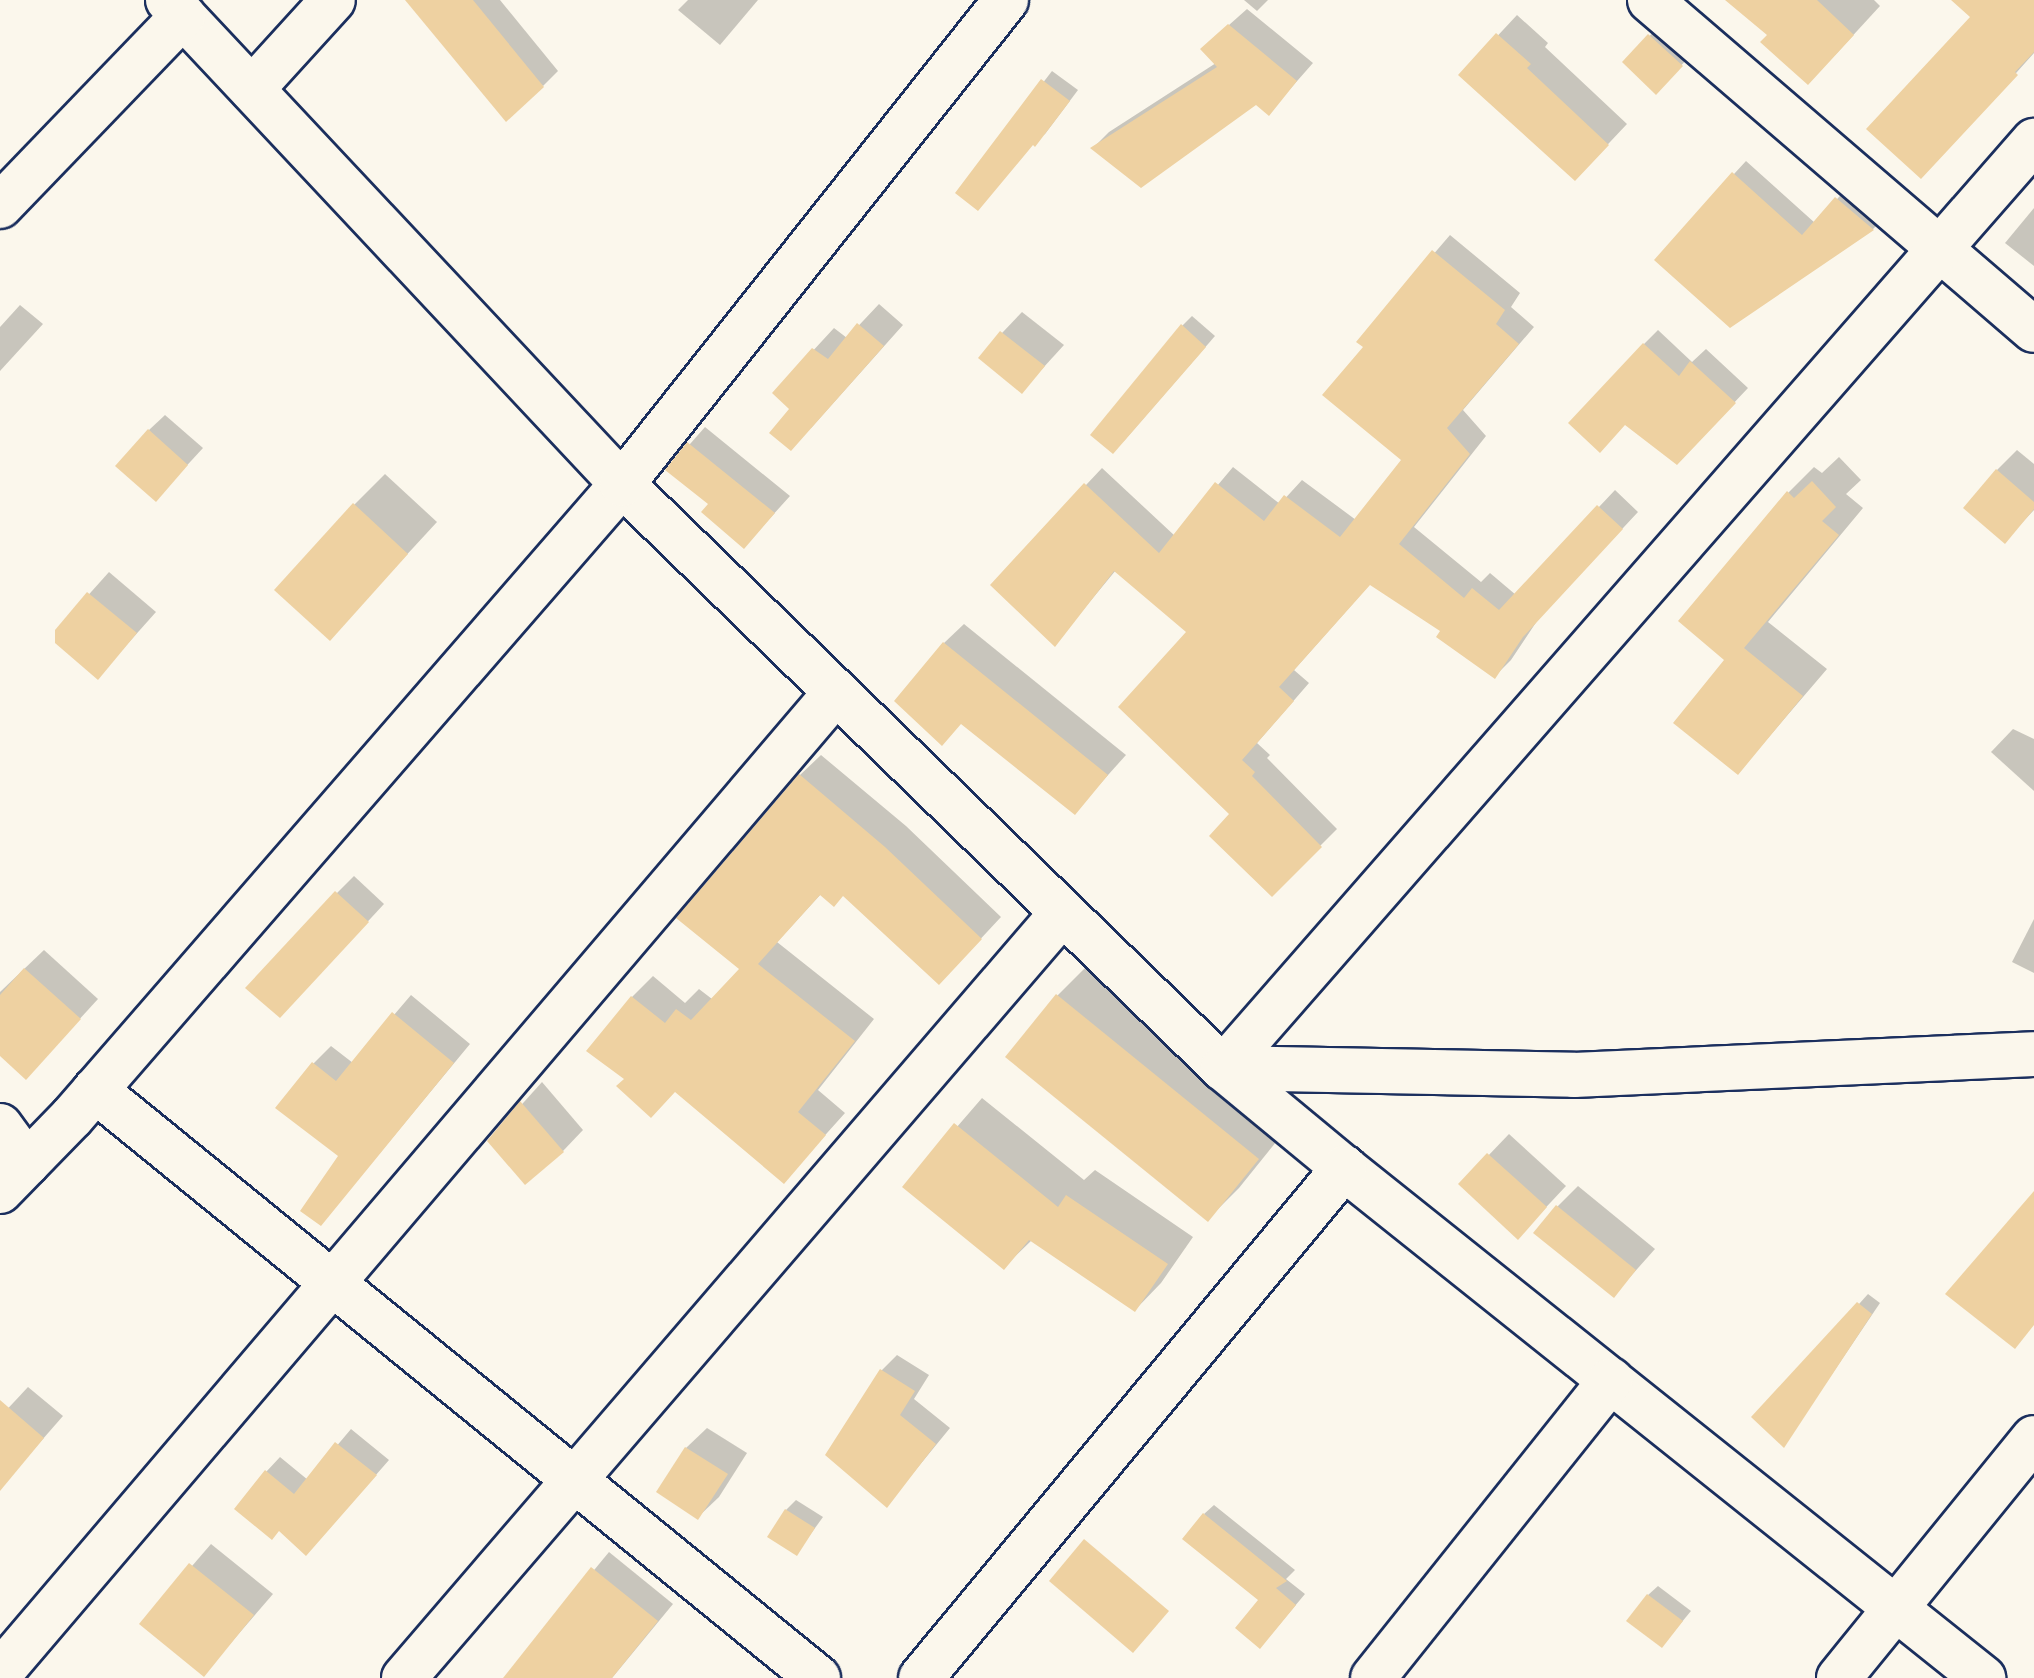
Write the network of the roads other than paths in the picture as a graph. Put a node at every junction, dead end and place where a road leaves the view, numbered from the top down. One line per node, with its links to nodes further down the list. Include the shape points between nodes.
1 (333, 0): 5 (street)
2 (1006, 0): 10 (street)
3 (1650, 0): 8 (street)
4 (176, 8): 5 (street); 7 (street)
5 (252, 89): 10 (street)
6 (2034, 141): 8 (street)
7 (0, 206)
8 (1938, 251): 9 (street); 14 (street)
9 (2034, 330)
10 (622, 484): 11 (street); 15 (street)
11 (836, 692): 12 (street); 19 (street)
12 (1063, 912): 14 (street); 22 (street)
13 (2034, 1054): 14 (street, via 1574,1075)
14 (1223, 1068): 17 (street)
15 (95, 1090): 18 (street); 19 (street)
16 (0, 1126): 18 (street)
17 (1344, 1168): 20 (street); 27 (street)
18 (14, 1177)
19 (333, 1283): 22 (street); 24 (street)
20 (1611, 1380): 23 (street); 28 (street)
21 (2034, 1438): 23 (street)
22 (574, 1480): 25 (street); 26 (street)
23 (1896, 1606): 29 (street); 30 (street)
24 (0, 1673)
25 (404, 1678)
26 (818, 1678)
27 (921, 1678)
28 (1373, 1678)
29 (1839, 1678)
30 (1983, 1678)

